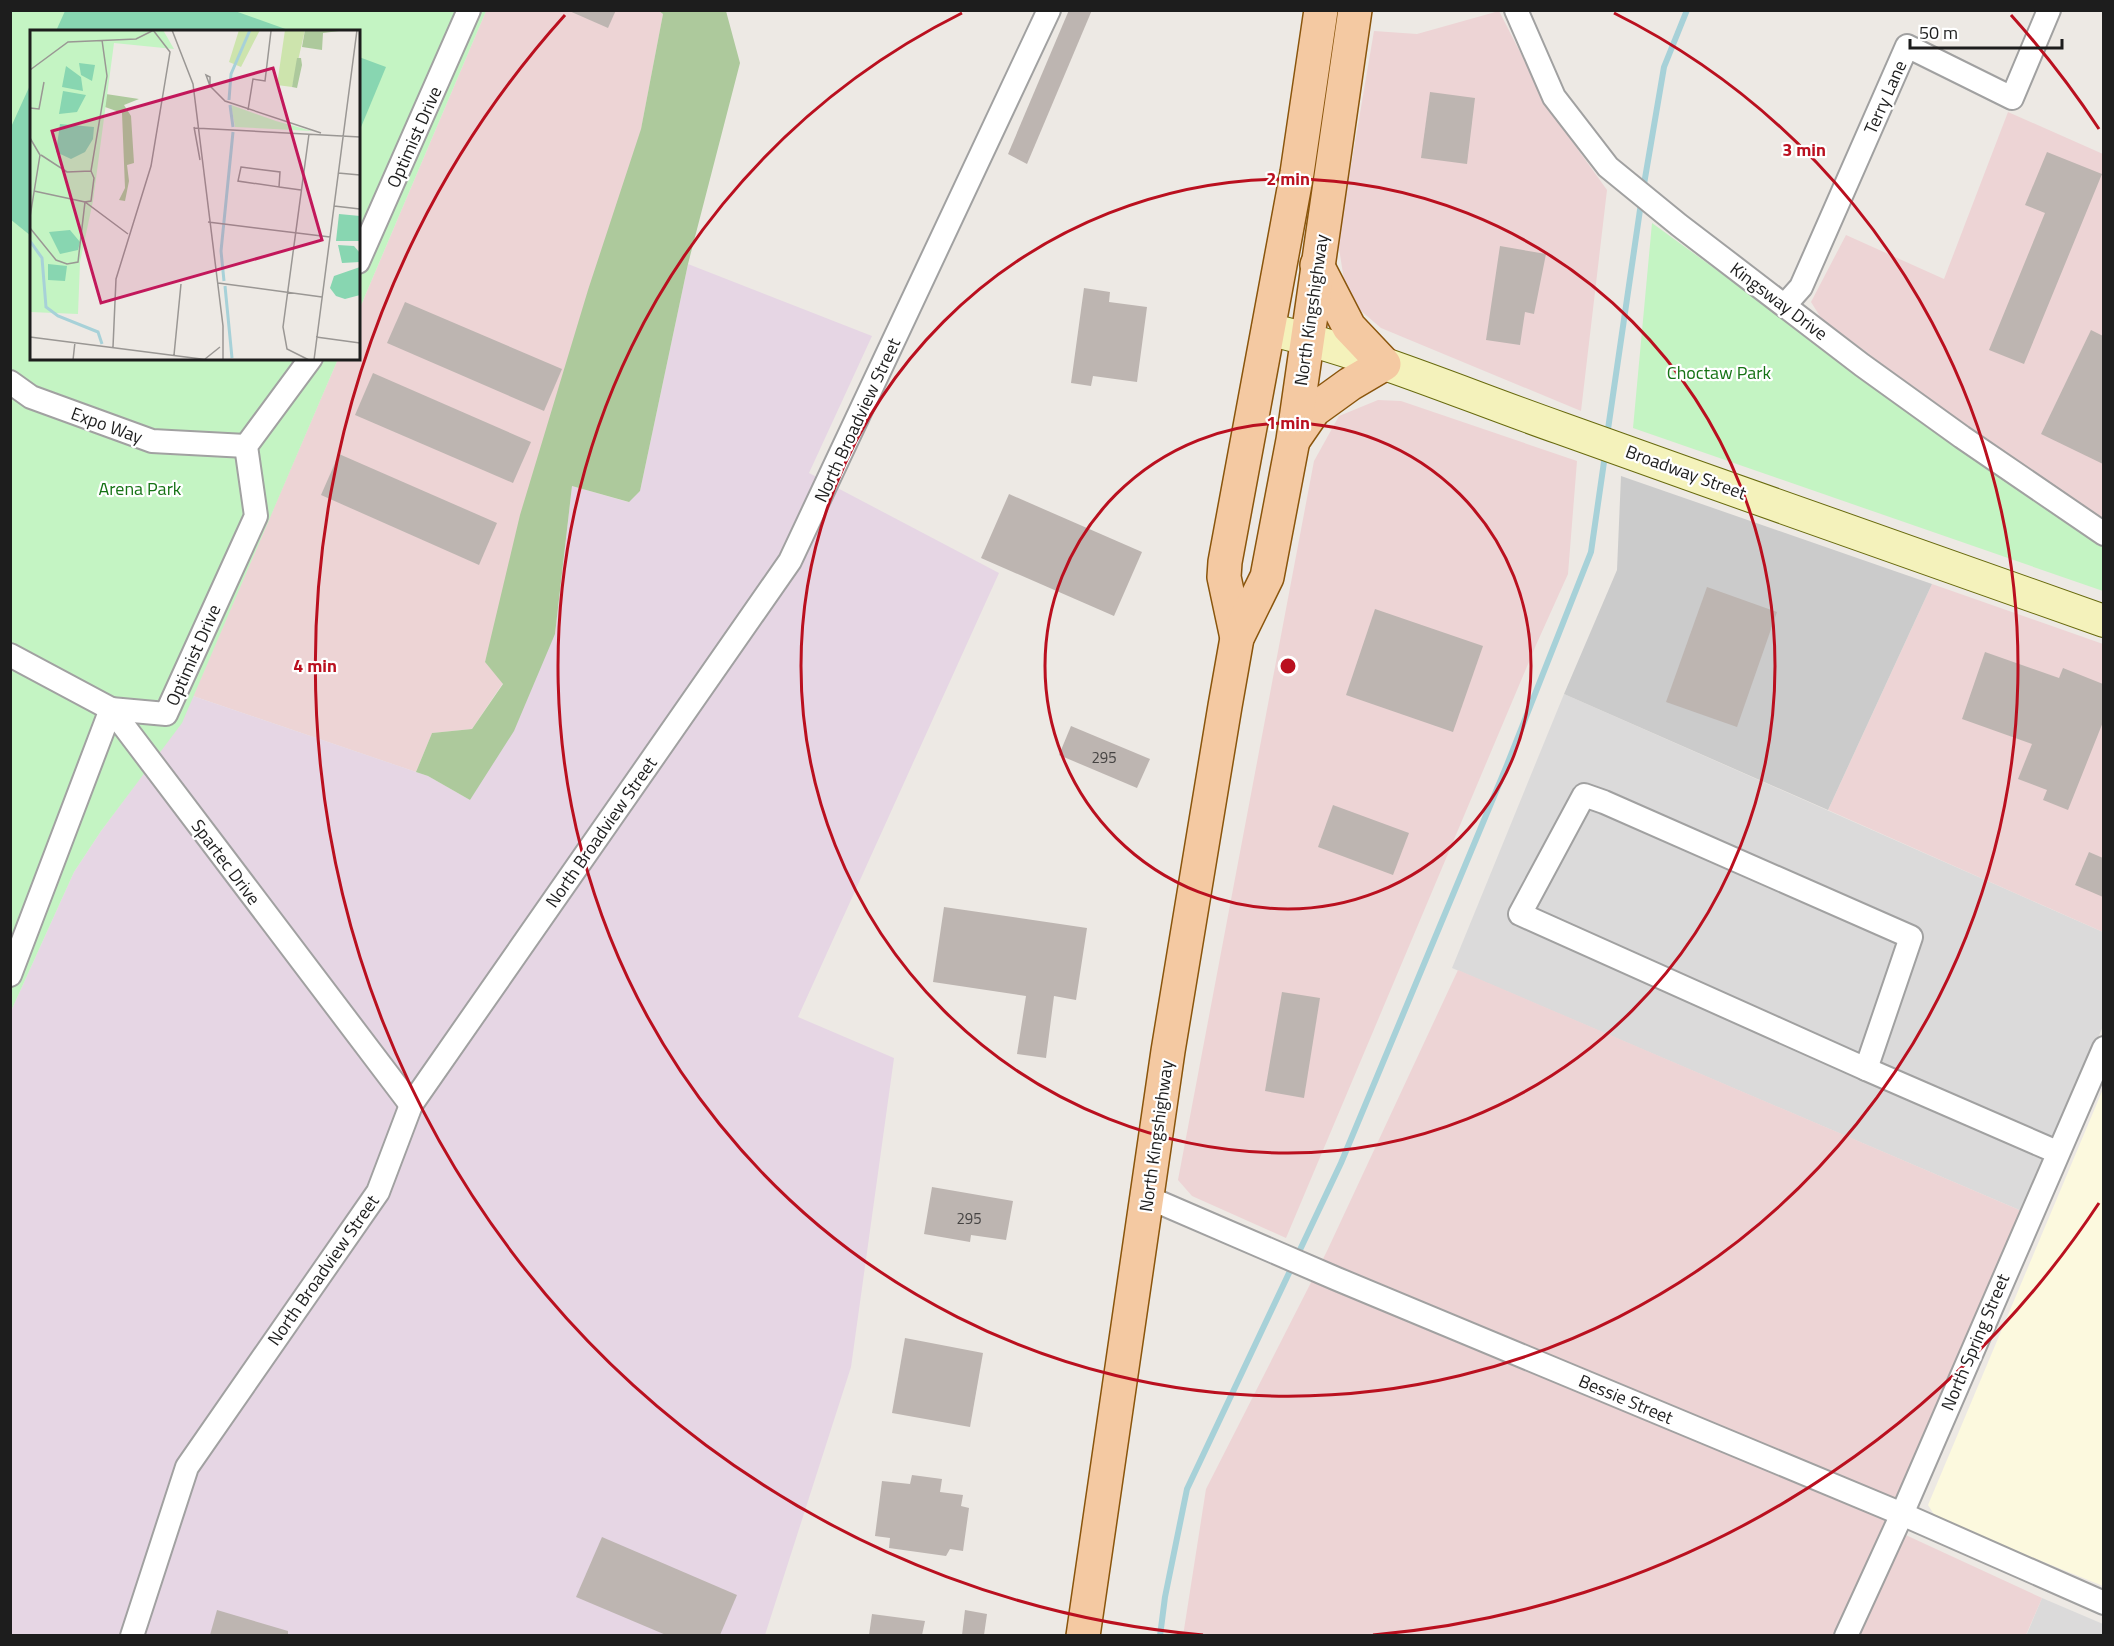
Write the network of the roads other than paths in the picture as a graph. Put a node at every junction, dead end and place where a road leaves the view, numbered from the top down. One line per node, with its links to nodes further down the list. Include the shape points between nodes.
1 (469, 10): 7 (street, Optimist Drive)
2 (1050, 10): 25 (street, North Broadview Street, via 790,561)
3 (1321, 10): 10 (main road, North Kingshighway, via 1297,173)
4 (1355, 10): 8 (main road, North Kingshighway)
5 (1516, 10): 9 (street, Kingsway Drive, via 1554,97 1608,167)
6 (2049, 10): 9 (street, Terry Lane, via 2012,98 1907,46 1801,287)
7 (360, 258)
8 (1317, 265): 11 (main road, North Kingshighway); 13 (main road, via 1349,327)
9 (1785, 305): 17 (street, Kingsway Drive, via 1862,365)
10 (1268, 329): 11 (main road, Broadway Street); 19 (main road, North Kingshighway, via 1225,562 1224,577)
11 (1307, 338): 13 (main road, Broadway Street); 15 (main road, North Kingshighway)
12 (310, 360): 16 (street)
13 (1384, 364): 15 (main road, via 1314,410); 18 (main road, Broadway Street)
14 (10, 382): 16 (street, Expo Way, via 31,397 152,441)
15 (1293, 440): 19 (main road, North Kingshighway, via 1267,577)
16 (246, 446): 21 (street, Optimist Drive, via 256,516 166,714)
17 (2103, 534)
18 (2103, 621)
19 (1237, 638): 27 (main road, North Kingshighway)
20 (10, 655): 21 (street, Spartec Drive)
21 (111, 709): 22 (street); 25 (street, Spartec Drive)
22 (10, 975)
23 (2103, 1048): 26 (street, North Spring Street)
24 (1866, 1069): 24 (street, via 1520,914 1584,795 1911,937); 26 (street)
25 (411, 1105): 30 (street, North Broadview Street, via 378,1192 187,1467)
26 (2057, 1152): 28 (street, North Spring Street)
27 (1147, 1197): 28 (street, Bessie Street); 31 (main road, North Kingshighway)
28 (1902, 1514): 29 (street, Bessie Street); 32 (street, North Spring Street)
29 (2103, 1603)
30 (132, 1635)
31 (1083, 1635)
32 (1846, 1635)

